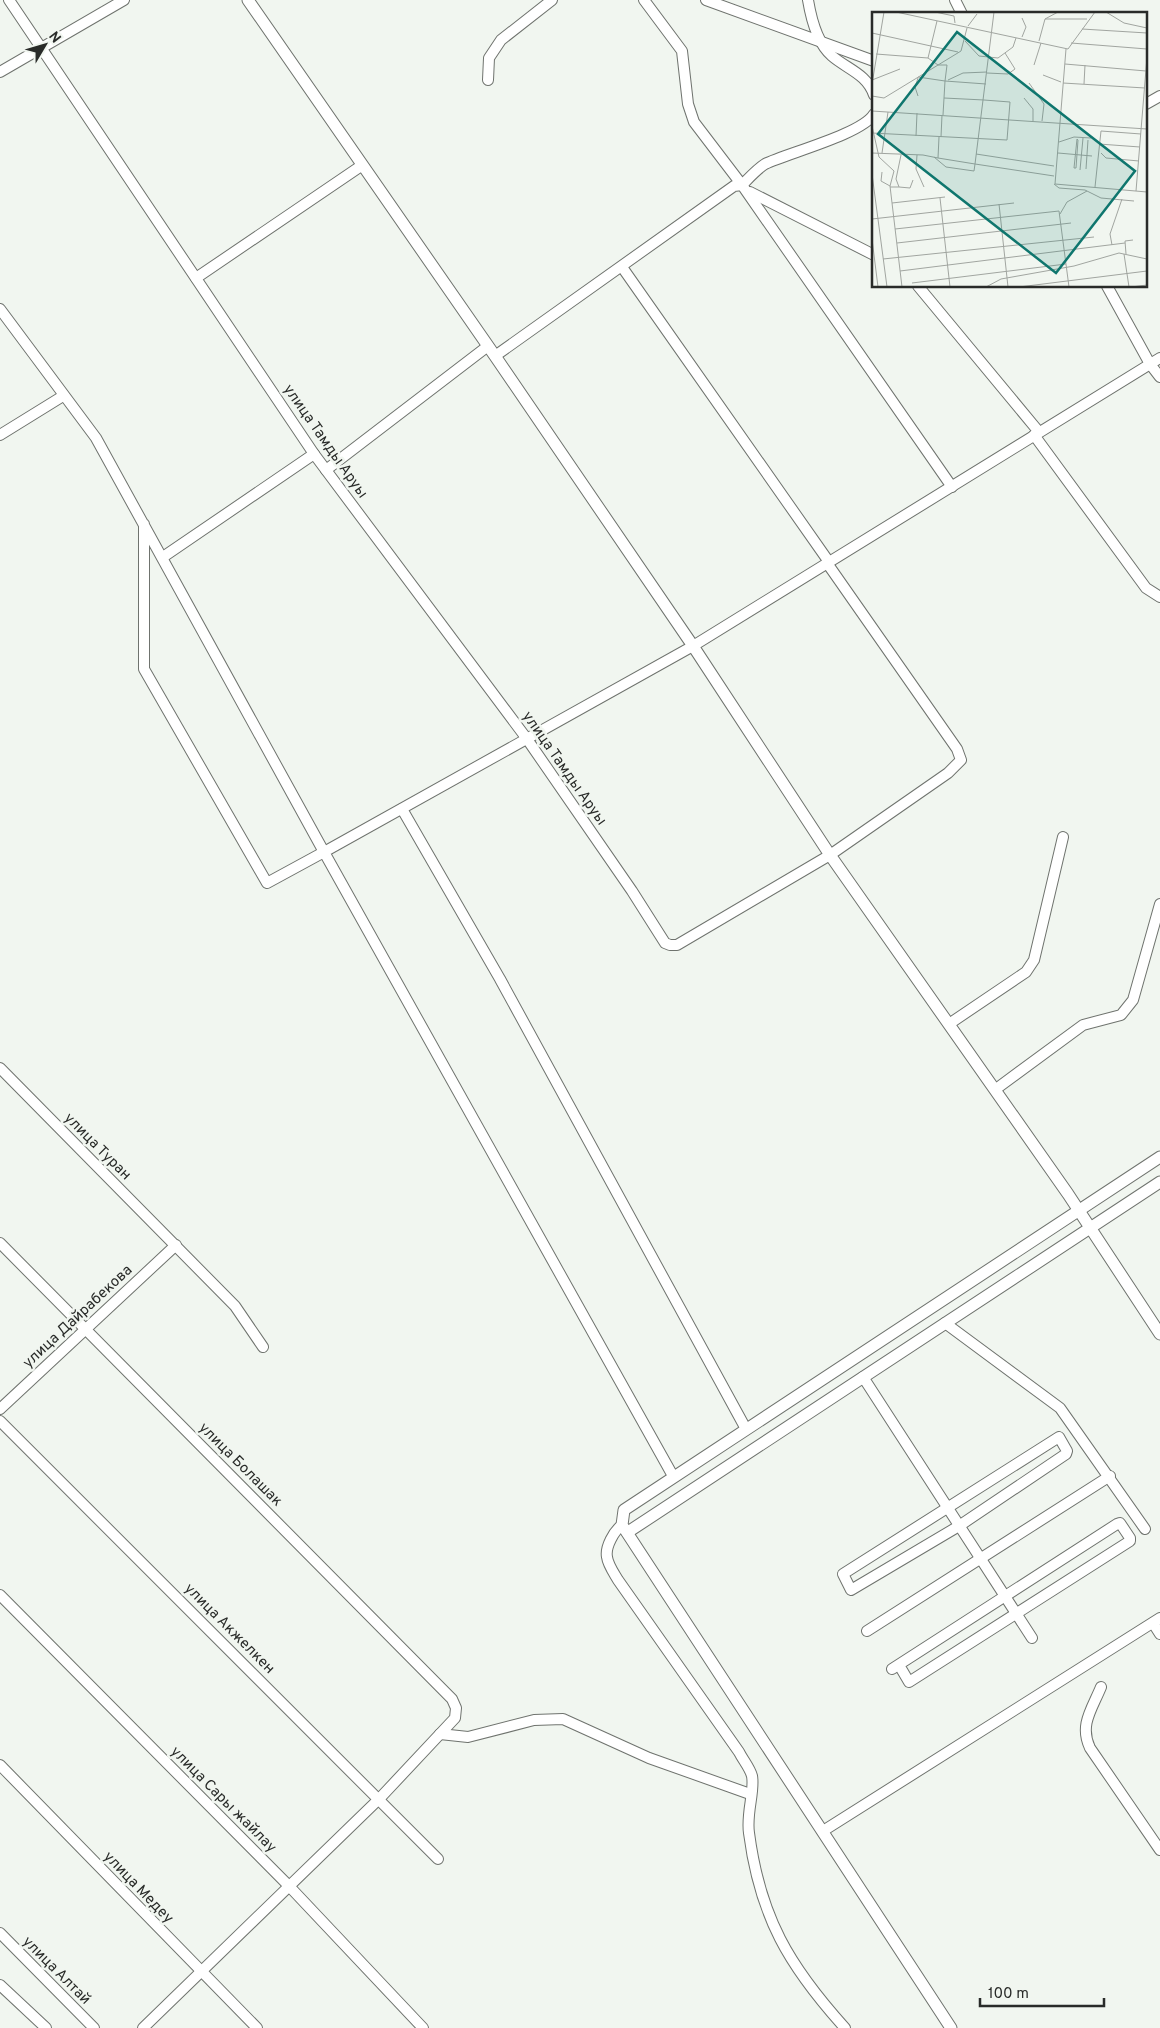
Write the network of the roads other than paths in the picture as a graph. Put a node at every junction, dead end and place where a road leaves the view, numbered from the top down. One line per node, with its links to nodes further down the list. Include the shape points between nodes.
1 (9, 0): 11 (street, улица Тамды Аруы)
2 (124, 0): 11 (street)
3 (248, 0): 19 (street)
4 (552, 0): 14 (street, via 501,40 489,58)
5 (644, 0): 20 (street, via 682,51 688,104 694,122)
6 (706, 0): 10 (street)
7 (808, 0): 10 (street)
8 (955, 0): 9 (street)
9 (961, 12)
10 (821, 42): 12 (street); 15 (street, via 832,57 866,81)
11 (42, 48): 13 (street); 23 (street, улица Тамды Аруы)
12 (872, 60)
13 (0, 72)
14 (488, 80)
15 (872, 92)
16 (1160, 96): 17 (street)
17 (1148, 103)
18 (872, 117): 20 (street, via 845,132 764,165)
19 (361, 166): 23 (street); 27 (street)
20 (745, 188): 21 (street); 22 (street, via 734,186); 37 (street)
21 (872, 254)
22 (622, 267): 28 (street); 40 (street)
23 (196, 278): 35 (street, улица Тамды Аруы)
24 (920, 288): 33 (street)
25 (1108, 288): 30 (street)
26 (0, 310): 32 (street)
27 (488, 346): 28 (street); 36 (street)
28 (495, 356): 42 (street)
29 (1160, 358): 30 (street)
30 (1150, 364): 31 (street); 33 (street)
31 (1160, 377)
32 (63, 396): 34 (street); 38 (street, via 96,438)
33 (1036, 433): 37 (street); 41 (street, via 1146,588)
34 (0, 435)
35 (314, 454): 36 (street, улица Тамды Аруы); 39 (street)
36 (326, 470): 43 (street, улица Тамды Аруы)
37 (952, 487): 40 (street)
38 (144, 524): 39 (street); 46 (street, via 144,669 267,883)
39 (163, 557): 46 (street)
40 (828, 562): 42 (street); 47 (street, улица Тамды Аруы, via 957,749 961,760 948,773)
41 (1160, 597)
42 (693, 646): 43 (street); 47 (street)
43 (527, 739): 44 (street); 47 (street, улица Тамды Аруы, via 670,946 677,945)
44 (402, 810): 46 (street); 68 (street, via 500,980)
45 (1063, 837): 49 (street, via 1034,960 1026,972)
46 (324, 852): 69 (street)
47 (830, 854): 49 (street)
48 (1160, 904): 51 (street, via 1133,1000 1121,1015 1083,1025)
49 (950, 1024): 51 (street)
50 (0, 1068): 60 (street, улица Туран)
51 (996, 1089): 54 (street)
52 (1160, 1157): 55 (street)
53 (1160, 1182): 58 (street)
54 (1068, 1194): 55 (street, via 1080,1200); 56 (street); 57 (street, via 1069,1212)
55 (1096, 1200): 56 (street)
56 (1080, 1211): 57 (street); 58 (street)
57 (1064, 1221): 68 (street)
58 (1091, 1228): 61 (street); 63 (street)
59 (0, 1243): 62 (street, улица Болашак)
60 (176, 1245): 62 (street, улица Дайрабекова); 64 (street, улица Туран, via 235,1306)
61 (945, 1323): 65 (street); 70 (street, via 1060,1408)
62 (85, 1328): 66 (street, улица Дайрабекова); 84 (street, улица Болашак, via 452,1699 456,1708 455,1718)
63 (1160, 1334)
64 (263, 1347)
65 (863, 1377): 71 (street); 73 (street)
66 (0, 1409)
67 (0, 1420): 87 (street, улица Акжелкен)
68 (746, 1429): 69 (street)
69 (673, 1476): 73 (street, via 624,1510)
70 (1110, 1476): 74 (street); 75 (street)
71 (948, 1508): 72 (street); 72 (street, via 842,1576 853,1590); 72 (street, via 1059,1437 1066,1454)
72 (959, 1526): 75 (street)
73 (625, 1529): 86 (street, via 617,1529 607,1556 618,1580 739,1752 751,1774 753,1785); 88 (street)
74 (1145, 1529)
75 (980, 1560): 77 (street); 80 (street)
76 (0, 1595): 91 (street, улица Сары жайлау)
77 (1005, 1596): 78 (street); 78 (street, via 895,1667 909,1682); 78 (street, via 1117,1524 1130,1538 1130,1541)
78 (1016, 1613): 82 (street)
79 (1156, 1620): 81 (street); 88 (street)
80 (868, 1631)
81 (1160, 1634)
82 (1032, 1638)
83 (1101, 1688): 89 (street, via 1084,1728 1085,1736)
84 (440, 1734): 86 (street, via 468,1737 534,1720 563,1718 649,1758); 87 (street)
85 (0, 1766): 93 (street, улица Медеу)
86 (750, 1794): 100 (street, via 747,1818 752,1854 760,1894 775,1932 817,1998)
87 (380, 1798): 90 (street, улица Акжелкен); 91 (street)
88 (823, 1831): 101 (street)
89 (1160, 1850)
90 (438, 1859)
91 (288, 1885): 93 (street); 99 (street, улица Сары жайлау)
92 (0, 1933): 96 (street, улица Алтай)
93 (201, 1972): 97 (street); 98 (street, улица Медеу)
94 (0, 1985): 95 (street)
95 (46, 2028)
96 (94, 2028)
97 (143, 2028)
98 (257, 2028)
99 (423, 2028)
100 (845, 2028)
101 (951, 2028)

